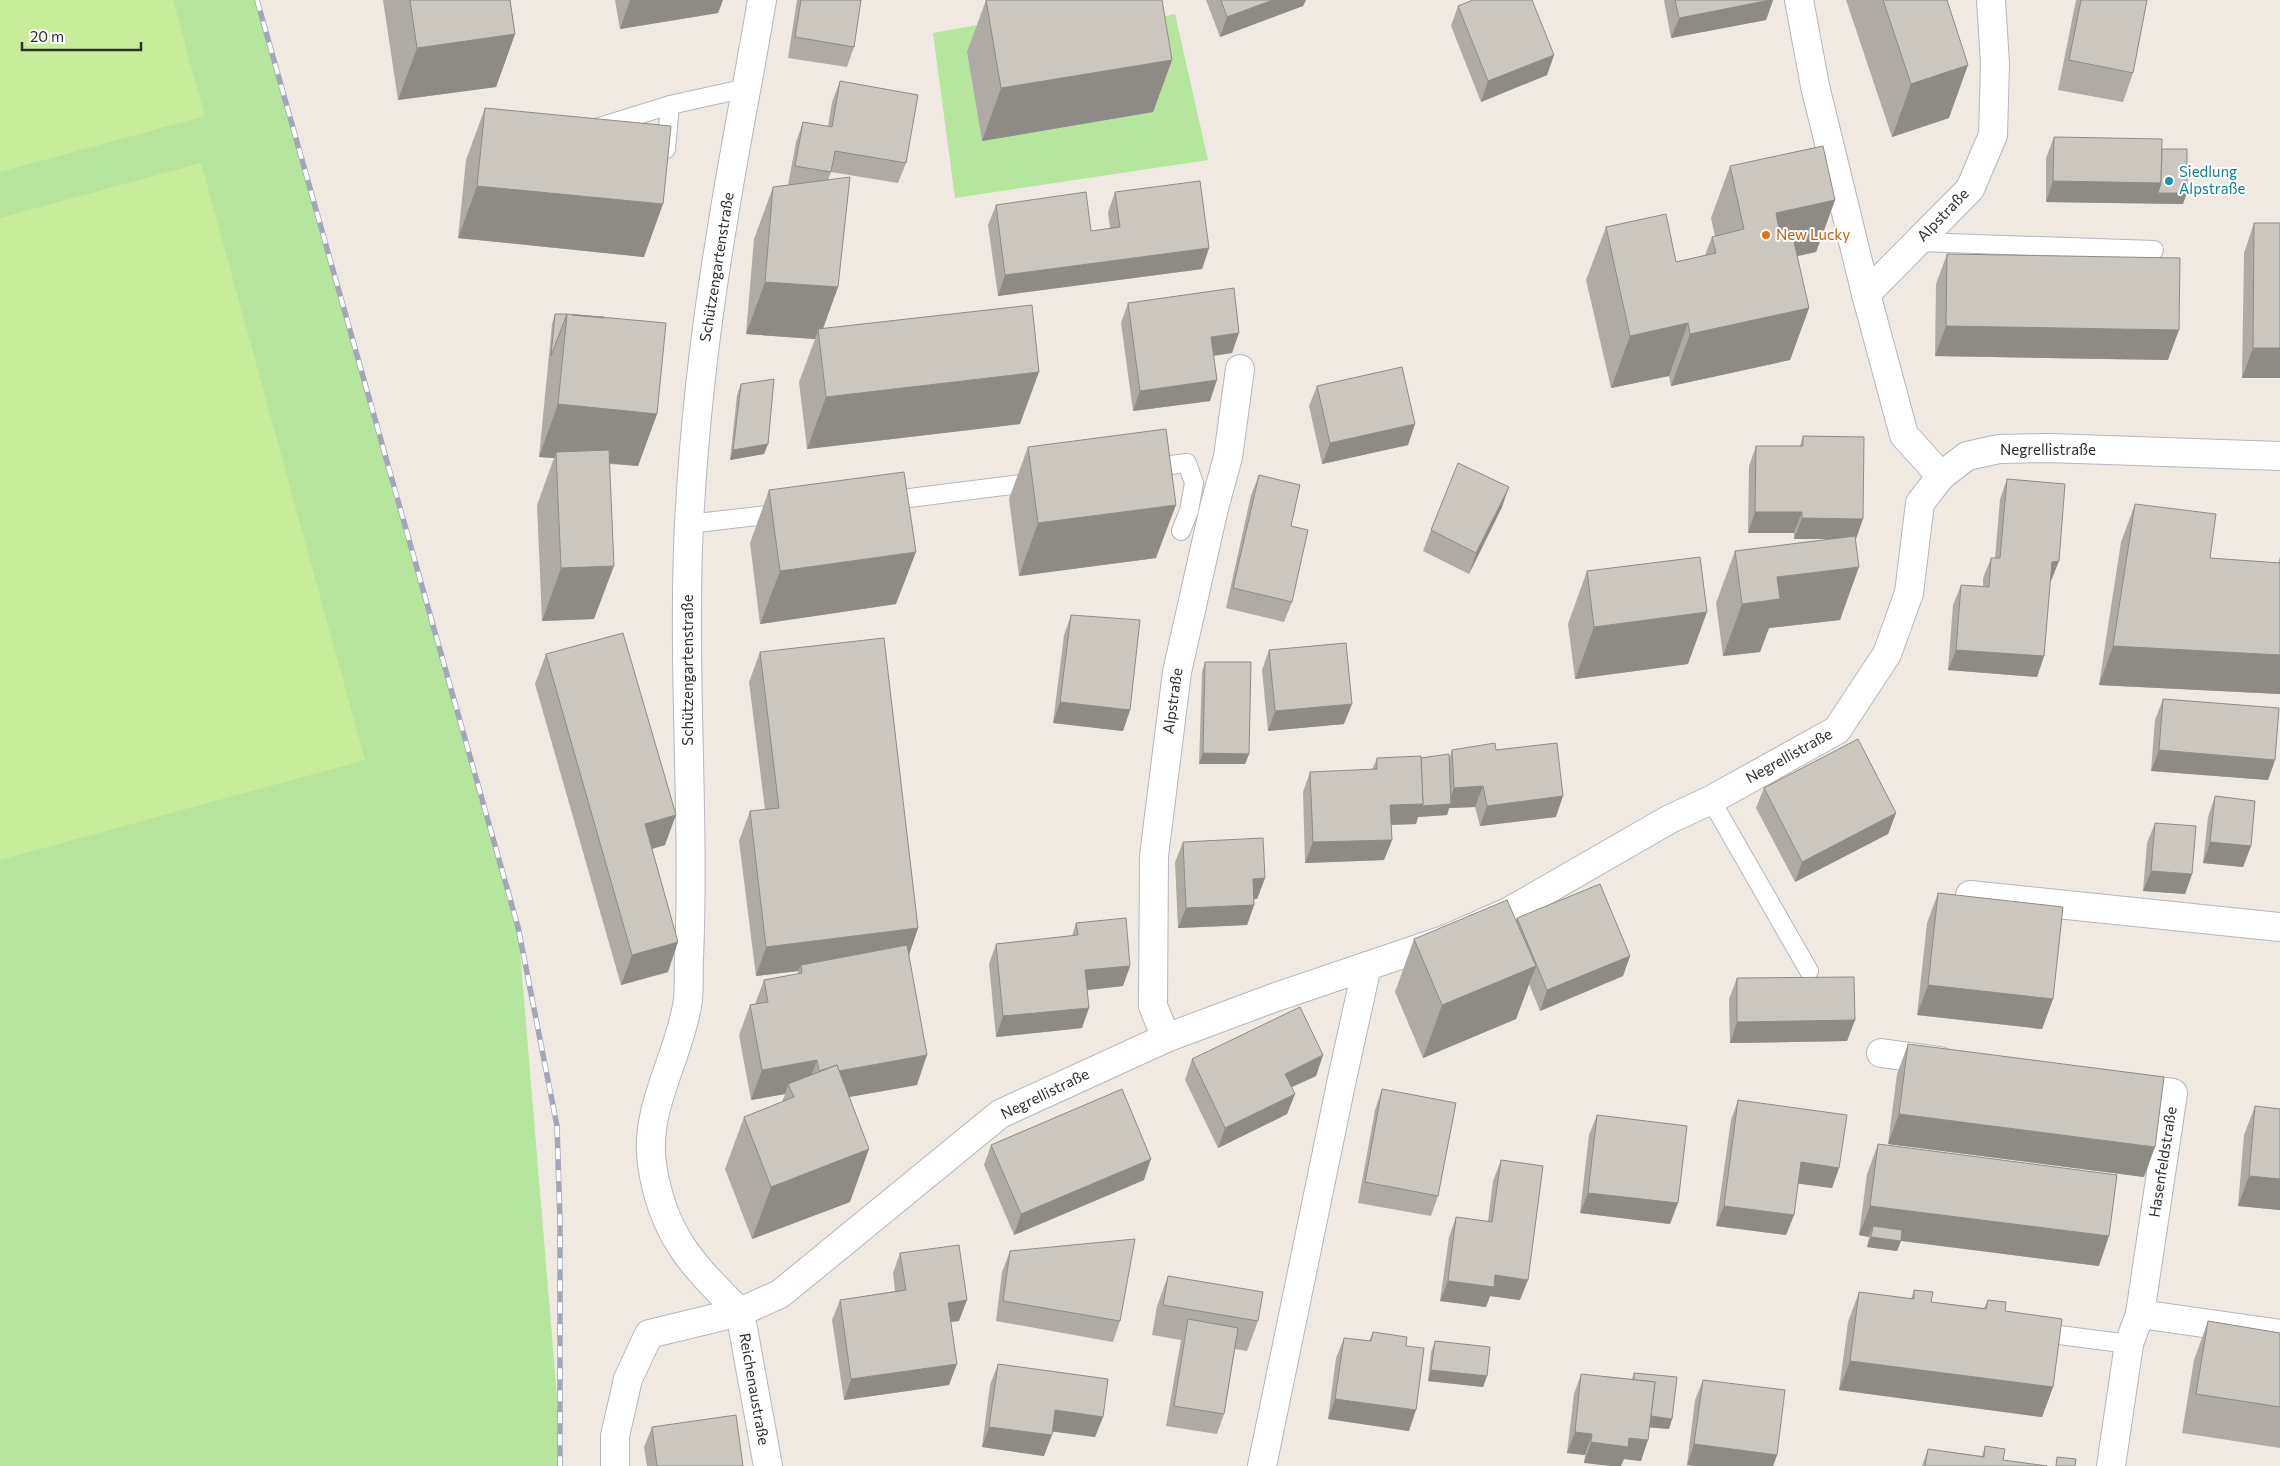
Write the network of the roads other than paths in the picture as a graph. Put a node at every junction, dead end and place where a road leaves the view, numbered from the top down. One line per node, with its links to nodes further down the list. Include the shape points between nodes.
1 (762, 0): 4 (street, Schützengartenstraße)
2 (1799, 0): 10 (street, via 1815,86)
3 (1991, 0): 8 (street, Alpstraße, via 1995,64 1993,135 1970,189)
4 (747, 88): 5 (lane); 18 (street, Schützengartenstraße, via 721,232 704,353)
5 (670, 105): 6 (lane); 7 (lane)
6 (580, 133)
7 (664, 164)
8 (1918, 242): 9 (lane); 10 (street, Alpstraße)
9 (2154, 250)
10 (1866, 294): 14 (street, via 1904,435)
11 (1240, 369): 25 (street, Alpstraße, via 1228,457 1177,672 1155,846 1153,1006)
12 (2280, 456): 14 (street, Negrellistraße, via 1999,449 1966,456)
13 (1128, 471): 19 (lane, via 1187,463 1194,483)
14 (1941, 476): 20 (street, Negrellistraße, via 1920,503 1909,593 1887,654 1837,730)
15 (1048, 480): 16 (lane)
16 (870, 503)
17 (801, 511): 18 (lane)
18 (690, 524): 29 (street, Schützengartenstraße, via 686,697 691,914 687,1006 652,1122 652,1162 660,1202 678,1243 698,1271)
19 (1181, 531)
20 (1711, 800): 23 (street, Negrellistraße, via 1670,819 1510,911 1447,939); 24 (lane)
21 (1970, 895): 22 (street)
22 (2280, 927)
23 (1368, 966): 25 (street, Negrellistraße); 36 (street)
24 (1809, 970)
25 (1166, 1038): 29 (street, Negrellistraße, via 1000,1114 780,1294)
26 (1881, 1053): 27 (street)
27 (1969, 1065)
28 (2105, 1084): 30 (street, Hasenfeldstraße, via 2174,1093)
29 (740, 1312): 34 (street, Negrellistraße, via 649,1334 628,1379 616,1436); 35 (street, Reichenaustraße)
30 (2140, 1314): 32 (street); 33 (street, Hasenfeldstraße)
31 (2017, 1329): 33 (lane)
32 (2280, 1334)
33 (2129, 1344): 37 (street, Hasenfeldstraße)
34 (615, 1466)
35 (768, 1466)
36 (1262, 1466)
37 (2111, 1466)

